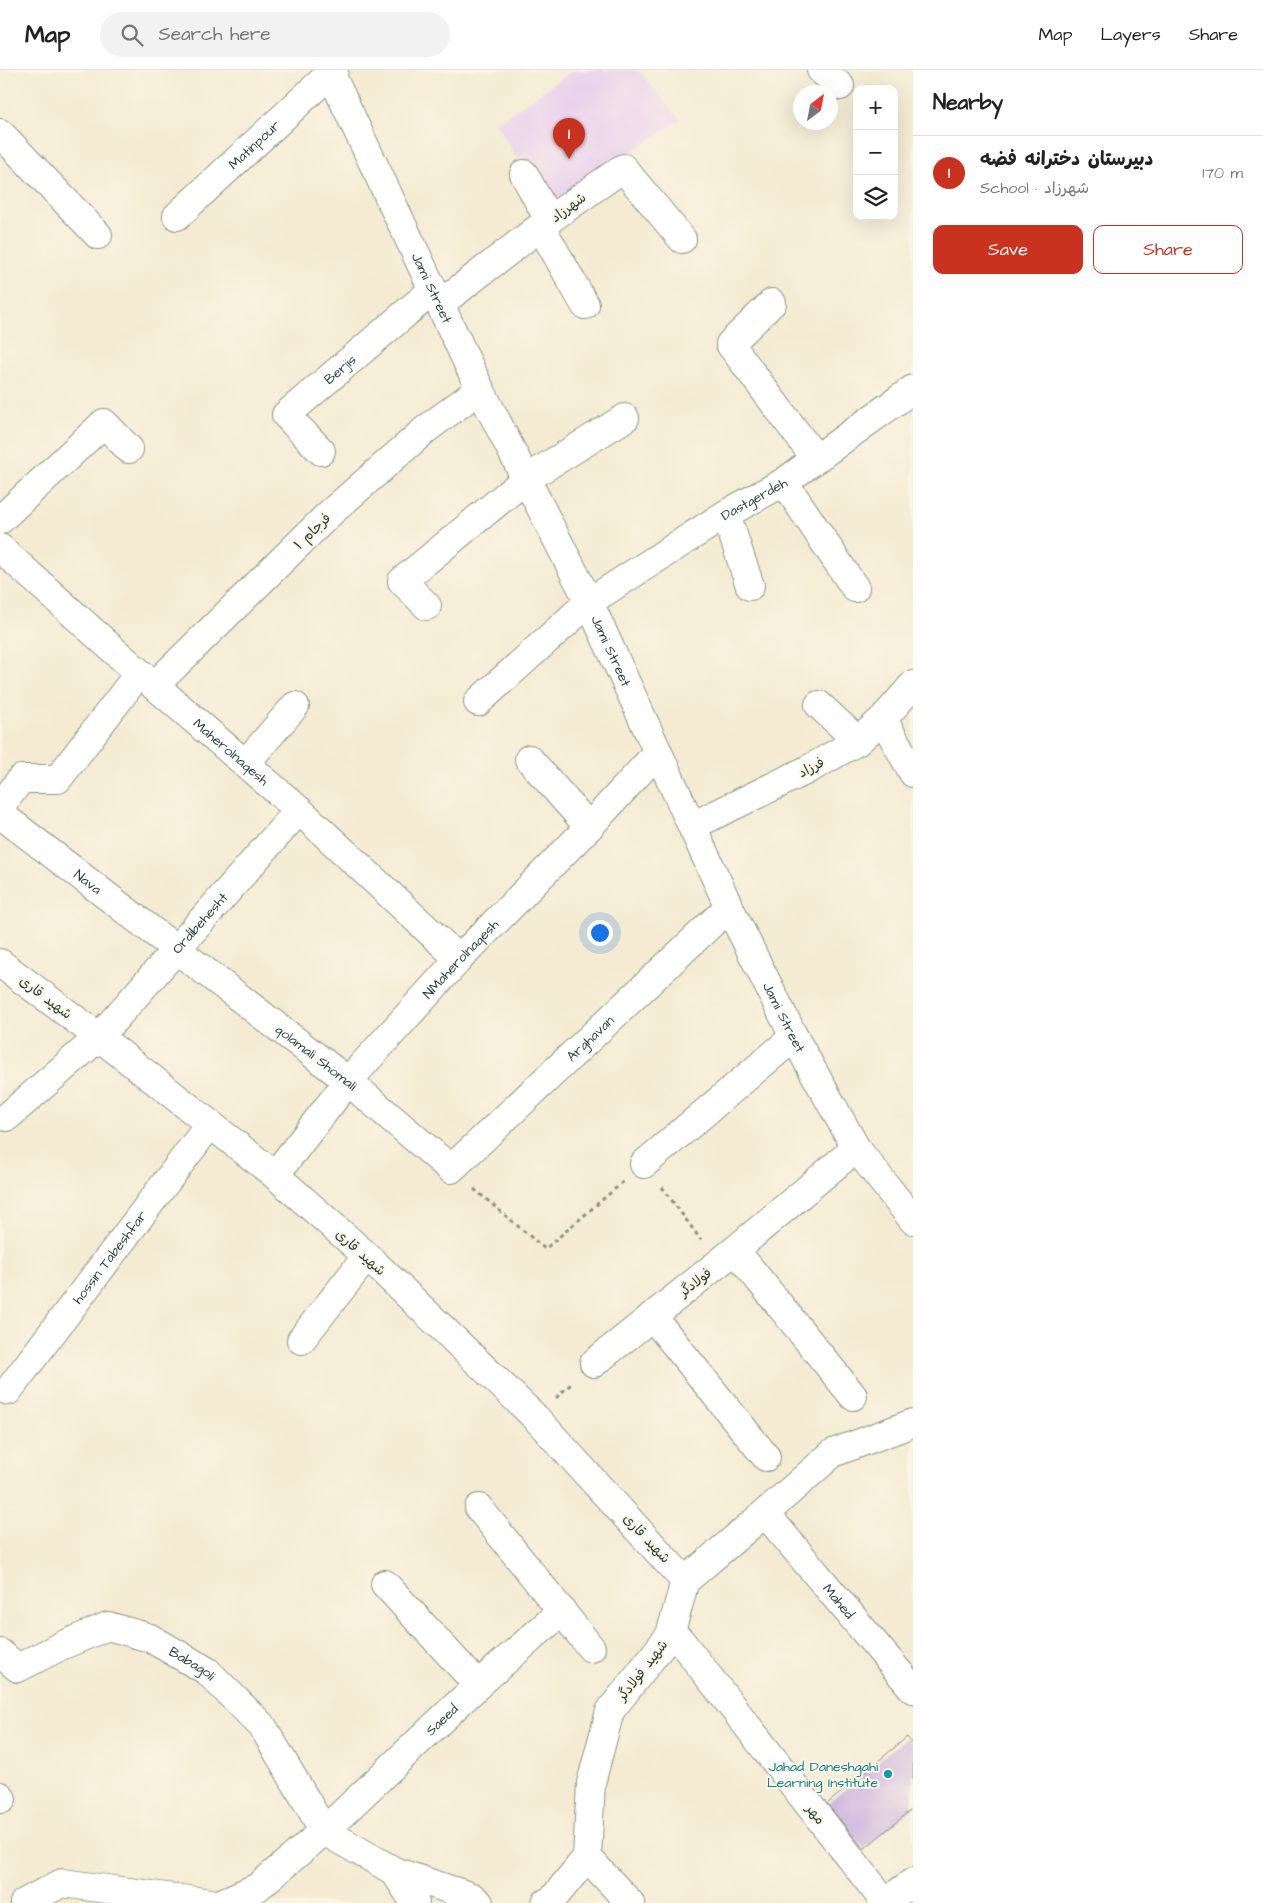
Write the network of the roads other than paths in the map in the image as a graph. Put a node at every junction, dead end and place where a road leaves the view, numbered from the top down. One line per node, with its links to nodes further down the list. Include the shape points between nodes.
1 (331, 71): 4 (street, Matinpour); 8 (street, Jami Street)
2 (0, 133): 6 (street)
3 (524, 174): 5 (street)
4 (177, 216)
5 (545, 224): 7 (street, شهرزاد, via 623,168); 8 (street, شهرزاد); 10 (street)
6 (98, 235)
7 (682, 239)
8 (436, 297): 11 (street, Jami Street); 15 (street, Berjis, via 286,414)
9 (772, 303): 16 (street, via 730,344)
10 (585, 305)
11 (480, 389): 17 (street, Jami Street); 26 (street, فرجام ۱, via 425,430)
12 (913, 389): 16 (street, Dastgerdeh)
13 (625, 418): 17 (street)
14 (129, 449): 20 (street, via 104,423)
15 (321, 451)
16 (816, 459): 18 (street, Dastgerdeh)
17 (526, 479): 24 (street, Jami Street); 25 (street, via 402,581)
18 (784, 482): 19 (street, Dastgerdeh); 23 (street)
19 (726, 514): 22 (street); 24 (street, Dastgerdeh)
20 (0, 520)
21 (0, 548): 26 (street, Maherolnaqesh)
22 (750, 586)
23 (855, 588)
24 (589, 602): 28 (street, Dastgerdeh); 33 (street, Jami Street)
25 (427, 606)
26 (147, 679): 35 (street, Maherolnaqesh); 37 (street, فرجام ۱, via 58,779 22,779)
27 (913, 685): 31 (street, فرزاد)
28 (478, 702)
29 (819, 705): 32 (street)
30 (295, 706): 35 (street)
31 (883, 719): 32 (street, فرزاد); 36 (street)
32 (858, 740): 40 (street, فرزاد, via 809,769)
33 (658, 752): 40 (street, Jami Street); 41 (street, NMaherolnaqesh)
34 (529, 759): 41 (street)
35 (245, 764): 38 (street, Maherolnaqesh)
36 (913, 772)
37 (0, 807)
38 (299, 810): 43 (street, Ordibehesht); 44 (street, Maherolnaqesh)
39 (0, 814): 43 (street, Nava)
40 (692, 826): 42 (street, Jami Street)
41 (589, 827): 44 (street, NMaherolnaqesh)
42 (729, 907): 47 (street, Jami Street); 53 (street, Arghavan)
43 (177, 949): 46 (street, Ordibehesht); 48 (street, qolamali Shomali)
44 (459, 959): 48 (street, NMaherolnaqesh)
45 (0, 963): 46 (street, شهید قاری)
46 (100, 1037): 49 (street, Ordibehesht); 50 (street, شهید قاری)
47 (794, 1037): 51 (street, Jami Street); 52 (street)
48 (348, 1082): 53 (street, qolamali Shomali); 54 (street, NMaherolnaqesh)
49 (7, 1117)
50 (210, 1124): 54 (street, شهید قاری); 61 (street, hossin Tabeshfar)
51 (856, 1148): 55 (street, Jami Street); 57 (street, فولادگر)
52 (644, 1164)
53 (451, 1169)
54 (275, 1175): 56 (street, شهید قاری)
55 (913, 1220)
56 (367, 1256): 59 (street); 67 (street, شهید قاری)
57 (727, 1256): 58 (street, فولادگر); 62 (street)
58 (652, 1316): 60 (street, فولادگر); 64 (street)
59 (301, 1340)
60 (594, 1363)
61 (8, 1391)
62 (854, 1396)
63 (913, 1423): 66 (street, via 832,1453)
64 (766, 1457)
65 (479, 1508): 69 (street)
66 (765, 1513): 67 (street); 74 (street, Mahed)
67 (692, 1574): 70 (street, شهید فولادگر)
68 (384, 1584): 73 (street)
69 (562, 1611): 71 (street); 73 (street, Saeed)
70 (680, 1643): 76 (street, شهید فولادگر, via 610,1712 591,1782); 81 (street, مهر)
71 (591, 1648)
72 (0, 1653): 75 (street, Babagoli, via 18,1668 108,1626 150,1638 207,1672 263,1727)
73 (478, 1685): 75 (street, Saeed)
74 (913, 1689)
75 (319, 1823): 77 (street); 79 (street, Saeed)
76 (593, 1863): 86 (street); 87 (street)
77 (394, 1871): 84 (street); 85 (street, via 472,1897)
78 (913, 1882): 81 (street)
79 (264, 1895): 83 (street, Saeed)
80 (203, 1902): 82 (street, via 62,1883)
81 (885, 1902)
82 (24, 1903)
83 (221, 1903)
84 (415, 1903)
85 (479, 1903)
86 (546, 1903)
87 (630, 1903)

